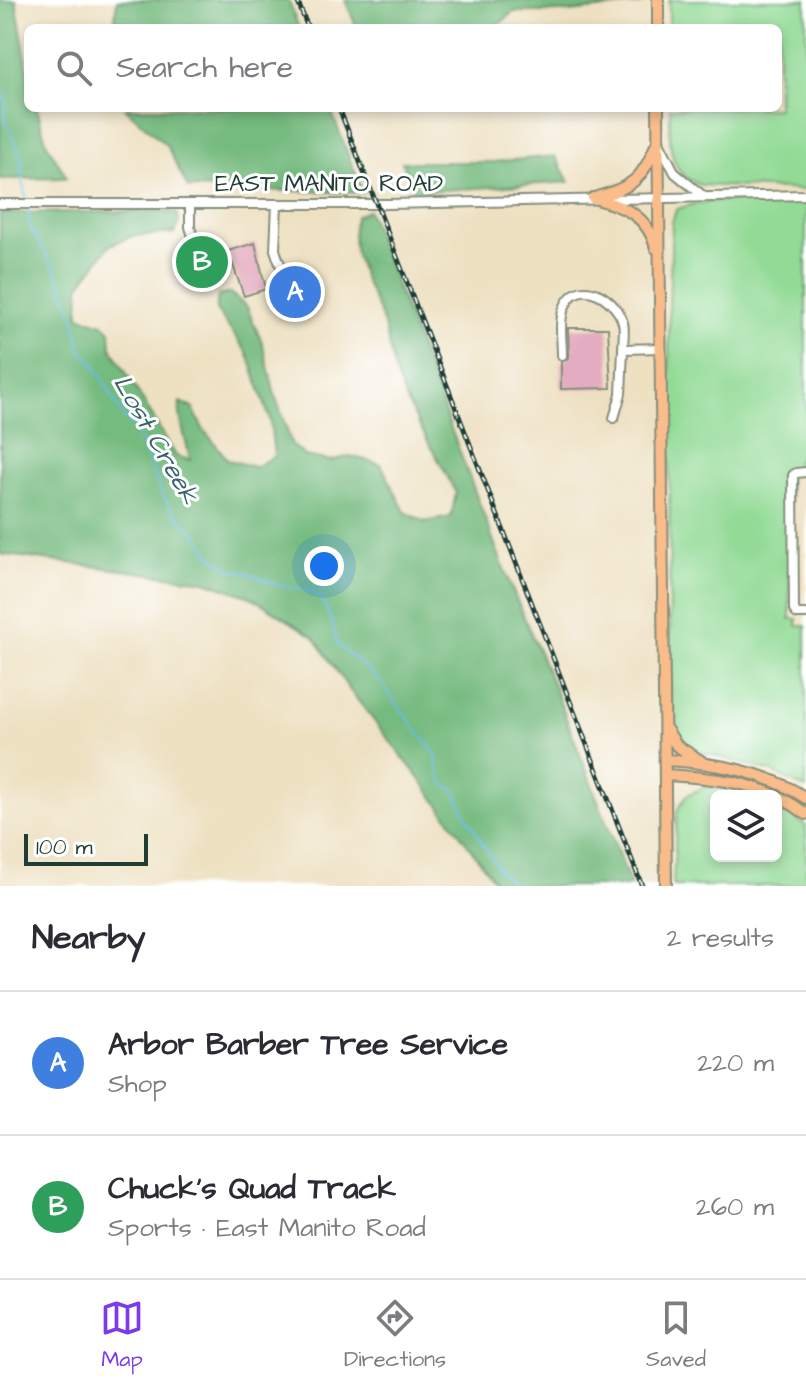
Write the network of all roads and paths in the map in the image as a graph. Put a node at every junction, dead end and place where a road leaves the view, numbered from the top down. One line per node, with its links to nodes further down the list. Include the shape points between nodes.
1 (658, 0): 2 (main road)
2 (658, 24)
3 (658, 112): 4 (main road)
4 (658, 140): 6 (street, via 675,173); 7 (main road); 8 (main road, via 635,181)
5 (806, 195): 6 (street, EAST MANITO ROAD)
6 (703, 196): 7 (street, EAST MANITO ROAD)
7 (658, 197): 8 (street, EAST MANITO ROAD); 13 (main road)
8 (593, 198): 11 (street, EAST MANITO ROAD); 13 (main road, via 641,219 654,239)
9 (1, 204): 10 (street, EAST MANITO ROAD)
10 (190, 204): 11 (street, EAST MANITO ROAD); 12 (street)
11 (277, 204): 14 (street, via 275,250)
12 (196, 246)
13 (660, 263): 15 (main road)
14 (297, 312)
15 (661, 348): 16 (street); 21 (main road)
16 (623, 349): 17 (street, via 623,323 600,293 589,291 575,294 566,304); 18 (street)
17 (562, 355)
18 (614, 418)
19 (806, 472): 20 (street, via 793,475 793,518 794,610)
20 (806, 614)
21 (666, 728): 22 (main road); 23 (main road, via 677,746)
22 (666, 760): 23 (main road); 24 (main road)
23 (703, 762): 25 (main road, via 773,780)
24 (666, 775): 26 (main road, via 762,789); 27 (main road)
25 (806, 798)
26 (806, 814)
27 (666, 886)

